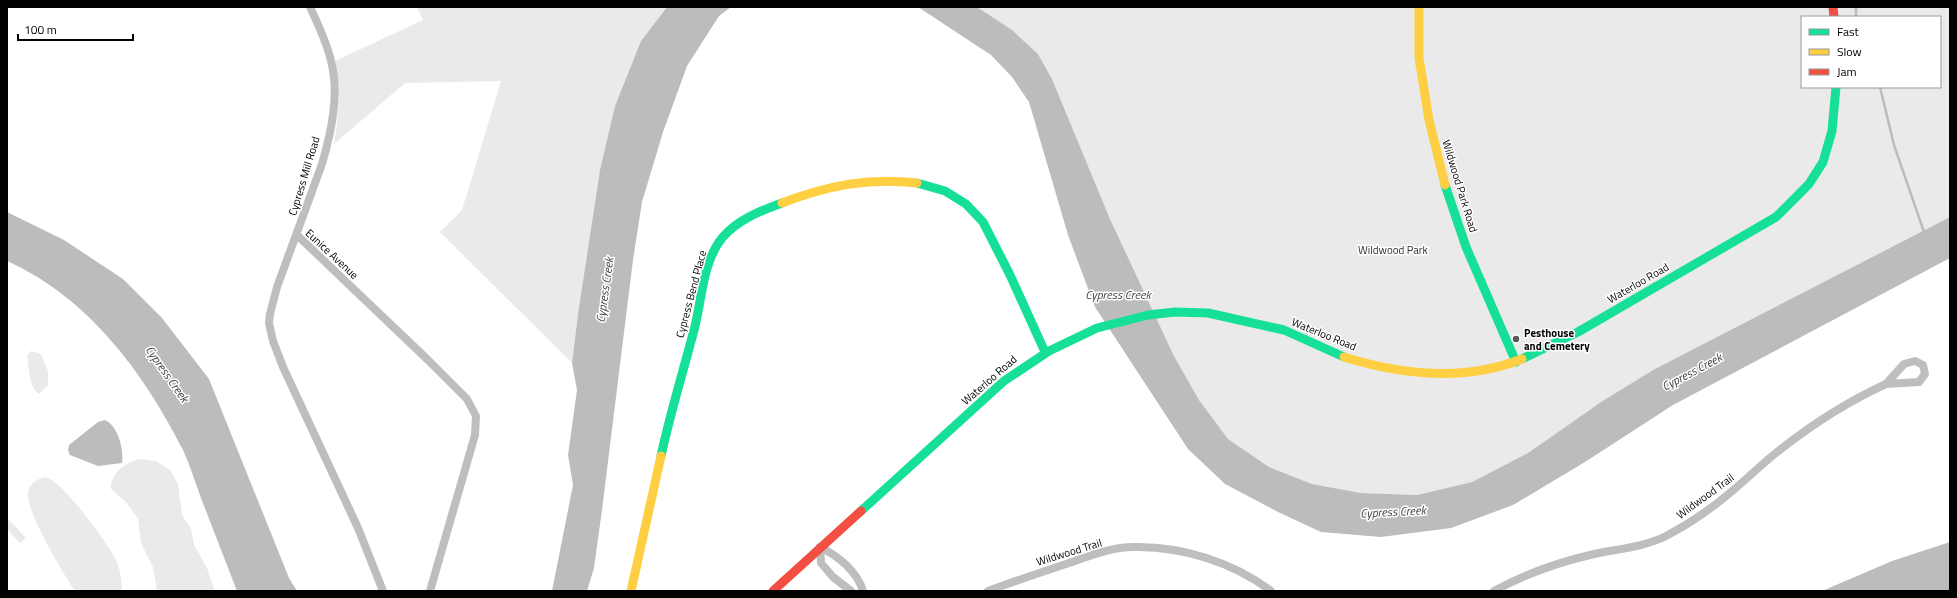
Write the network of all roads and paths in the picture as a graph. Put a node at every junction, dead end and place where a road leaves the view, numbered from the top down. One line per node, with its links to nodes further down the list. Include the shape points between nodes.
1 (310, 7): 4 (street, Cypress Mill Road, via 332,62 334,100 327,146)
2 (1419, 7): 6 (street, Wildwood Park Road, via 1419,58 1429,120 1445,184 1466,246)
3 (1836, 88): 6 (street, Waterloo Road, via 1834,123 1827,151 1818,172 1776,217 1581,330)
4 (296, 235): 9 (street, Eunice Avenue, via 270,314 273,341 358,528); 10 (street, Eunice Avenue, via 428,360 473,407 476,416 475,435)
5 (1045, 352): 6 (street, Waterloo Road, via 1099,326 1134,316 1184,312 1218,314 1282,330 1341,356 1401,371 1432,374 1471,373); 8 (street, Waterloo Road, via 1004,381); 11 (street, Cypress Bend Place, via 1012,277 983,222 970,207 954,196 928,185 900,180 845,183 818,189 738,223 723,235 714,250 709,266 697,321 675,396)
6 (1516, 362)
7 (1886, 384): 17 (street, Wildwood Trail, via 1824,417 1698,518 1664,537 1626,549 1547,566)
8 (820, 547): 12 (street, Waterloo Road); 13 (street, via 821,563 833,577); 14 (street, via 833,553 860,579)
9 (383, 591)
10 (430, 591)
11 (631, 591)
12 (773, 591)
13 (851, 591)
14 (864, 591)
15 (988, 591): 16 (street, Wildwood Trail, via 1098,553 1133,547 1202,556 1238,571)
16 (1270, 591)
17 (1494, 591)

